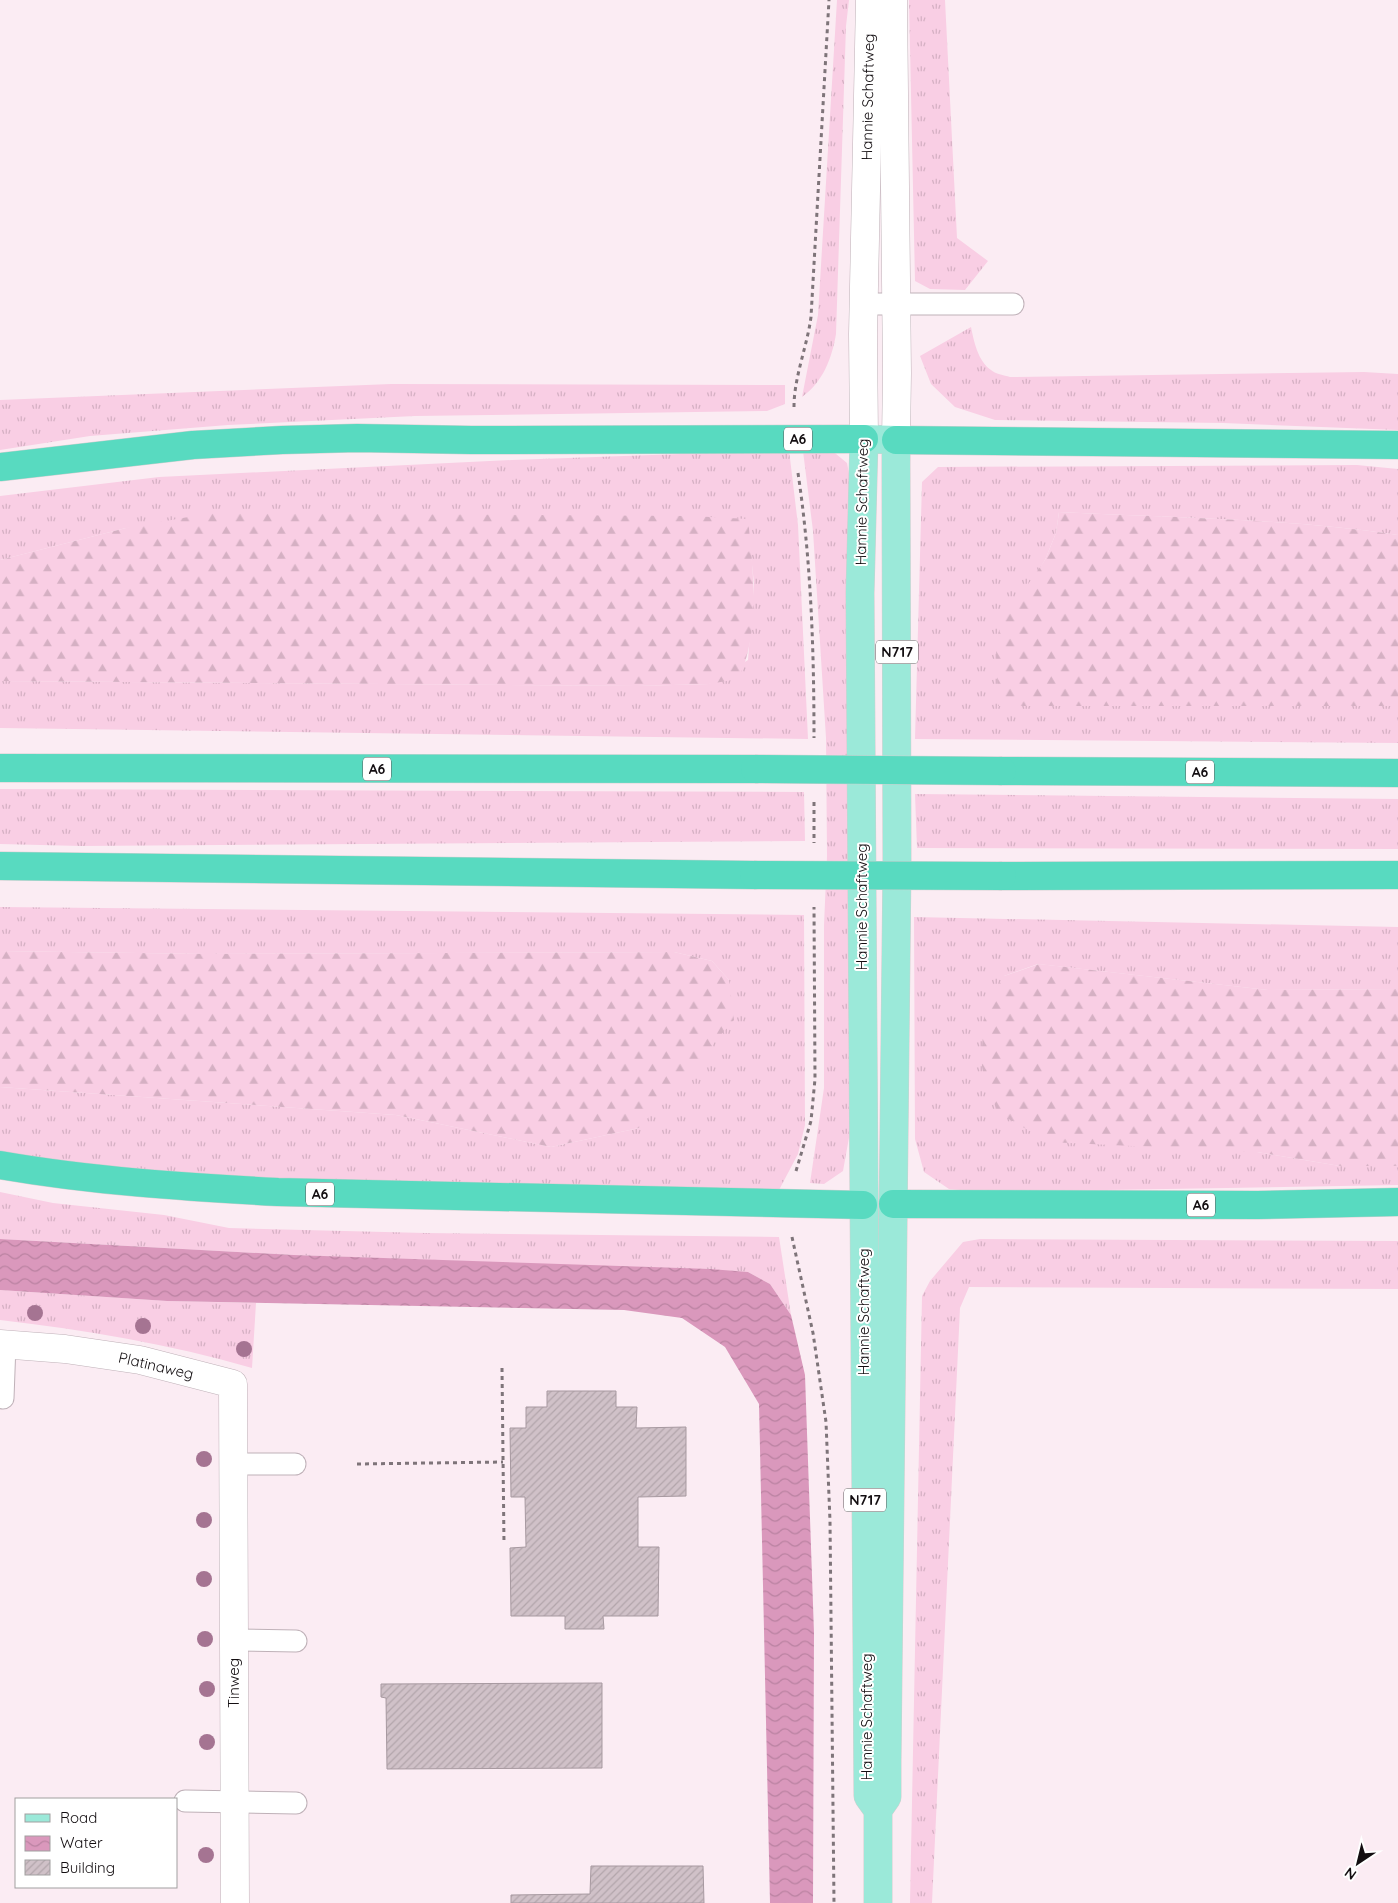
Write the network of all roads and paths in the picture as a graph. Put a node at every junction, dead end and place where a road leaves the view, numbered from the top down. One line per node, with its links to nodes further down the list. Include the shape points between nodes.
1 (829, 0): 7 (path, via 812,317)
2 (870, 0): 4 (main road, Hannie Schaftweg / N717)
3 (893, 0): 5 (main road, Hannie Schaftweg / N717)
4 (864, 304): 5 (lane); 8 (main road, Hannie Schaftweg / N717)
5 (896, 304): 6 (lane); 9 (main road, Hannie Schaftweg / N717)
6 (1013, 304)
7 (794, 399)
8 (864, 439): 9 (main road, A6); 11 (highway, A6, via 301,440 183,446); 25 (main road, Hannie Schaftweg / N717, via 860,593)
9 (896, 440): 10 (highway, A6); 24 (main road, Hannie Schaftweg / N717, via 897,864)
10 (1398, 445)
11 (0, 467)
12 (798, 472): 13 (path, via 806,529)
13 (814, 742)
14 (0, 768): 15 (highway, A6, bridge)
15 (1398, 773)
16 (814, 792): 17 (path)
17 (814, 851)
18 (0, 866): 19 (highway, bridge, via 754,875)
19 (1398, 876)
20 (814, 900): 22 (path, via 815,1079 811,1121)
21 (0, 1165): 25 (highway, A6, via 101,1179 278,1192)
22 (794, 1178)
23 (1398, 1202): 24 (highway, A6)
24 (893, 1204): 25 (main road, A6); 40 (main road, Hannie Schaftweg / N717, via 887,1797)
25 (863, 1205): 40 (main road, Hannie Schaftweg / N717, via 868,1796)
26 (792, 1234): 42 (path, via 814,1333 826,1430)
27 (3, 1344): 29 (lane); 31 (main road, Platinaweg, via 140,1360 233,1384)
28 (502, 1368): 30 (path)
29 (4, 1398)
30 (503, 1462): 33 (path); 34 (path)
31 (233, 1464): 32 (lane); 35 (main road, Tinweg)
32 (295, 1464)
33 (357, 1464)
34 (504, 1544)
35 (234, 1640): 36 (lane); 38 (main road, Tinweg)
36 (296, 1641)
37 (185, 1801): 38 (lane)
38 (235, 1802): 39 (lane); 41 (main road, Tinweg)
39 (296, 1803)
40 (878, 1810): 43 (main road, Hannie Schaftweg / N717)
41 (235, 1903)
42 (834, 1903)
43 (878, 1903)

